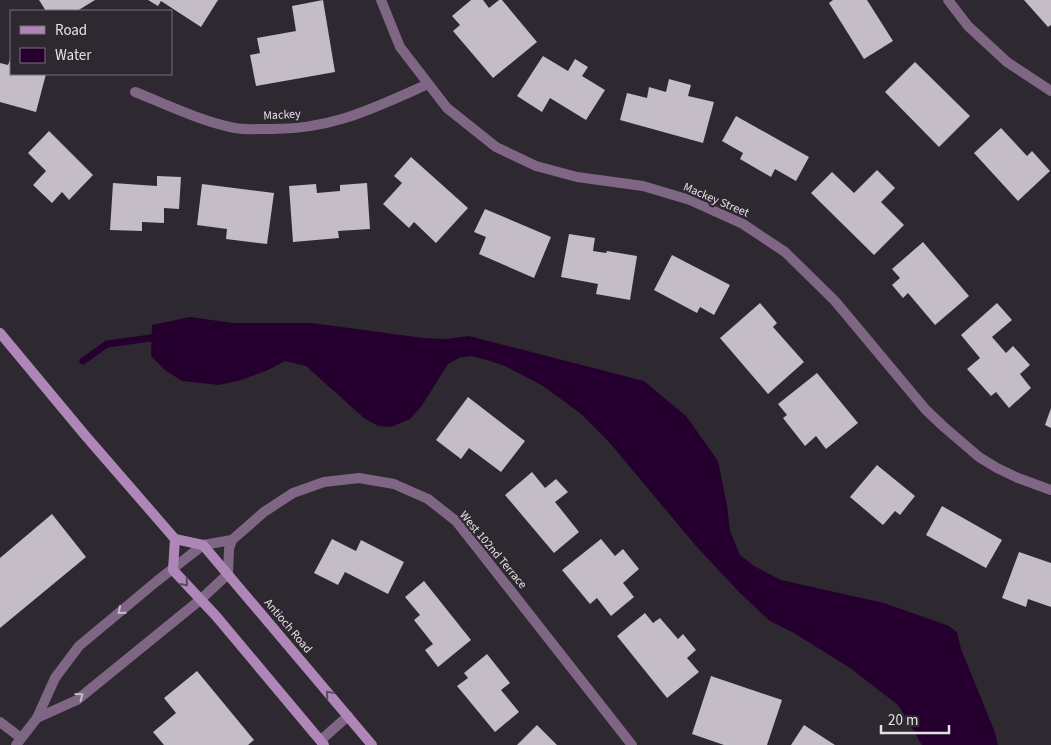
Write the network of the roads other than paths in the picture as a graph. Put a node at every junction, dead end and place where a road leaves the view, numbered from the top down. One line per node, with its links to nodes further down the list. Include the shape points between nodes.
1 (381, 0): 3 (street, Mackey Street, via 400,47)
2 (948, 0): 4 (street, via 968,26 1007,62)
3 (428, 84): 5 (street, Mackey, via 329,124 284,130 237,128 203,119); 7 (street, Mackey Street, via 447,108 496,147 516,158 577,177 643,186 690,200 743,224 785,252 835,301 944,428 979,457 1018,478)
4 (1051, 91)
5 (135, 92)
6 (0, 333): 8 (main road)
7 (1051, 490)
8 (175, 539): 10 (main road); 11 (main road)
9 (232, 540): 10 (street, West 102nd Terrace); 12 (street); 20 (street, West 102nd Terrace, via 264,512 293,493 324,482 359,478 394,484 428,499 456,521)
10 (203, 546): 11 (street, West 102nd Terrace); 12 (main road, Antioch Road)
11 (173, 570): 13 (main road, one-way to 13); 15 (street, West 102nd Terrace, one-way to 15, via 79,646 55,678)
12 (228, 574): 13 (street, West 102nd Terrace); 14 (main road, Antioch Road, one-way to 12)
13 (200, 600): 15 (street, West 102nd Terrace, one-way to 13, via 77,700); 18 (main road)
14 (348, 716): 18 (street); 19 (main road, Antioch Road)
15 (37, 718): 17 (street, West 102nd Terrace)
16 (0, 722): 17 (street)
17 (18, 741)
18 (322, 743)
19 (372, 745)
20 (632, 745)

